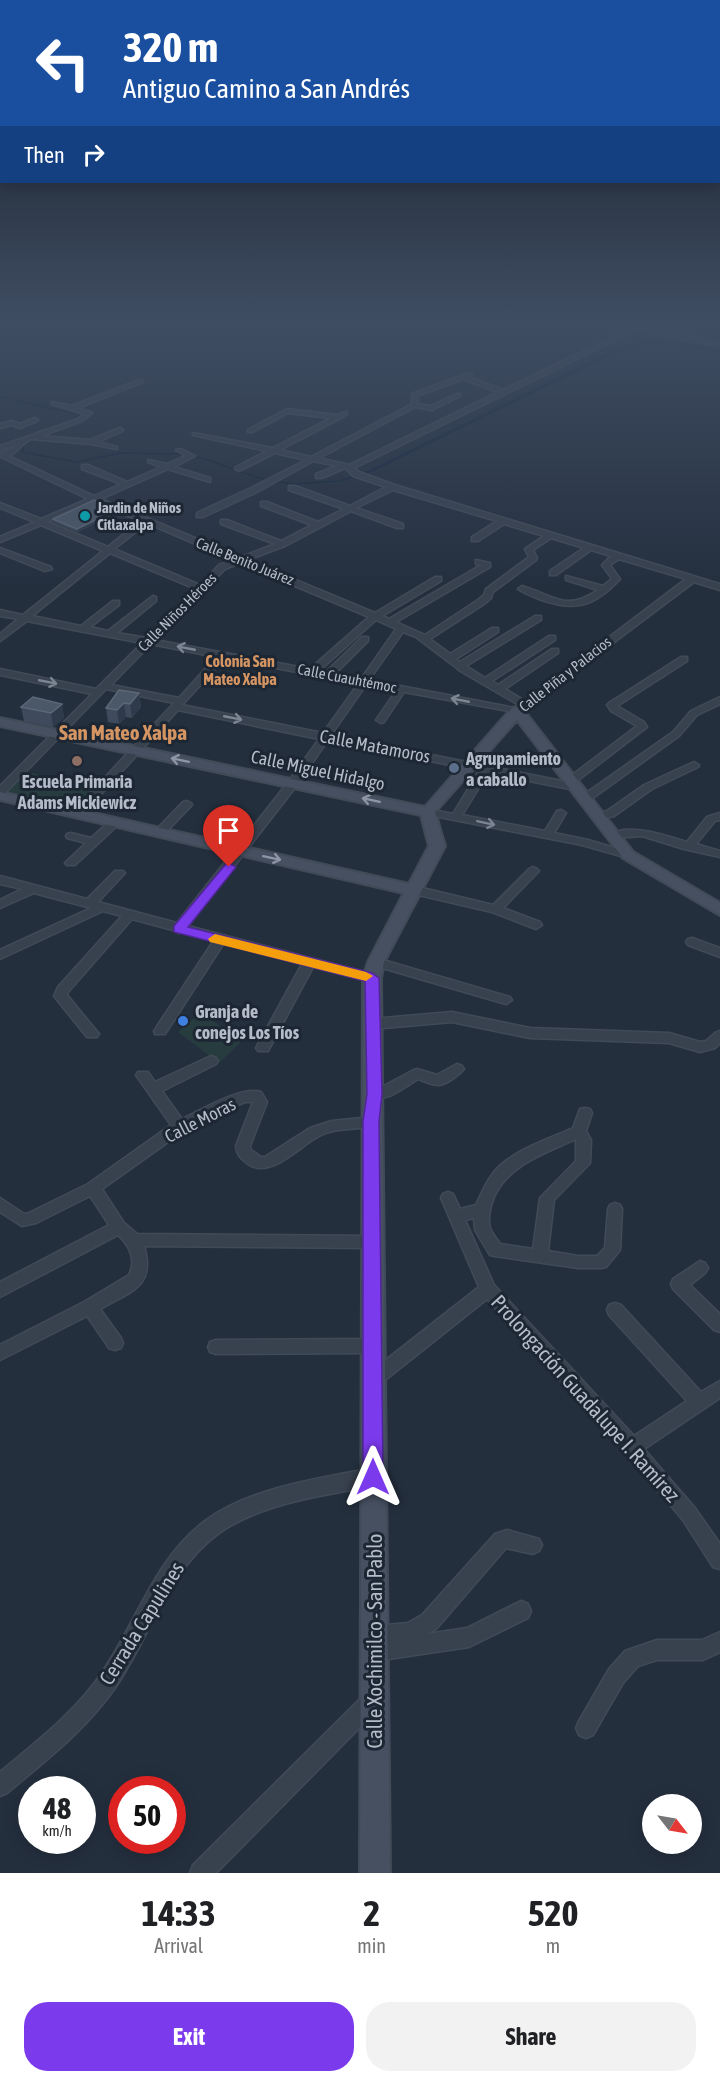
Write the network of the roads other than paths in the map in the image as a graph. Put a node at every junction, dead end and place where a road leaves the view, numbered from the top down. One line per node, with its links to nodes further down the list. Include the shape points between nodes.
1 (86, 413): 11 (street)
2 (283, 413): 9 (street)
3 (320, 413): 15 (street, via 342,415)
4 (398, 413): 17 (street)
5 (458, 413): 21 (street)
6 (35, 420): 7 (street, via 20,426)
7 (0, 426)
8 (120, 430): 12 (street)
9 (250, 431)
10 (195, 434): 15 (street)
11 (31, 437): 12 (street); 16 (street); 16 (street, via 14,452)
12 (91, 442): 13 (street)
13 (115, 448)
14 (179, 450): 20 (street, via 190,455)
15 (275, 451): 17 (street); 22 (street)
16 (1, 453): 28 (street, Calle Benito Juárez)
17 (312, 459): 21 (street); 32 (street)
18 (150, 461): 20 (street)
19 (85, 467): 25 (street)
20 (167, 467): 24 (street); 25 (street)
21 (347, 467): 23 (street); 26 (street)
22 (239, 469)
23 (319, 476)
24 (207, 480)
25 (127, 484): 28 (street)
26 (392, 487): 31 (street, Calle Niños Héroes); 34 (street)
27 (292, 488): 31 (street)
28 (93, 498): 33 (street, Calle Benito Juárez); 35 (street)
29 (264, 504): 37 (street)
30 (0, 505): 35 (street)
31 (352, 508): 37 (street, Calle Niños Héroes); 38 (street)
32 (200, 515)
33 (146, 520): 45 (street); 47 (street, Calle Benito Juárez)
34 (504, 520): 39 (street); 40 (street)
35 (41, 521): 41 (street); 45 (street)
36 (224, 522): 42 (street)
37 (320, 525): 42 (street, Calle Niños Héroes)
38 (400, 526)
39 (550, 535): 43 (street); 72 (street, via 529,549 532,558 489,591 481,602)
40 (475, 539)
41 (0, 540)
42 (282, 544): 47 (street, Calle Niños Héroes)
43 (591, 548): 46 (street); 50 (street)
44 (0, 550): 49 (street)
45 (109, 550): 54 (street); 62 (street)
46 (617, 556): 53 (street); 56 (street, via 606,565 616,579)
47 (240, 558): 54 (street, Calle Niños Héroes, via 222,567); 61 (street, Calle Benito Juárez)
48 (479, 562): 64 (street, via 486,566)
49 (48, 569)
50 (553, 573)
51 (569, 578): 56 (street)
52 (438, 579): 61 (street)
53 (692, 579): 55 (street); 89 (street, Calle Piña y Palacios)
54 (201, 588): 73 (street, Calle Niños Héroes)
55 (720, 588)
56 (604, 589): 57 (street, via 575,606)
57 (522, 590)
58 (153, 599): 68 (street)
59 (116, 603): 66 (street)
60 (0, 613): 62 (street, Calle Cuauhtémoc)
61 (376, 616): 64 (street, Calle Benito Juárez); 80 (street)
62 (25, 618): 66 (street, Calle Cuauhtémoc); 69 (street)
63 (538, 618): 78 (street)
64 (391, 622): 65 (street, Calle Benito Juárez)
65 (402, 627): 72 (street, Calle Benito Juárez); 82 (street)
66 (84, 628): 68 (street, Calle Cuauhtémoc)
67 (495, 630): 76 (street)
68 (111, 633): 73 (street, Calle Cuauhtémoc)
69 (0, 638)
70 (552, 638): 83 (street)
71 (365, 639): 81 (street)
72 (425, 639): 76 (street, Calle Benito Juárez)
73 (148, 641): 75 (street, Calle Cuauhtémoc, one-way to 73); 85 (street, Calle Niños Héroes)
74 (555, 651): 84 (street)
75 (223, 655): 80 (street, Calle Cuauhtémoc); 88 (street)
76 (450, 658): 78 (street, Calle Benito Juárez)
77 (684, 659): 99 (street, via 612,705 642,727)
78 (460, 666): 83 (street, Calle Benito Juárez)
79 (0, 672): 85 (street, Calle Matamoros, one-way to 85)
80 (312, 672): 81 (street, Calle Cuauhtémoc)
81 (328, 675): 82 (street, Calle Cuauhtémoc)
82 (364, 681): 86 (street, Calle Cuauhtémoc); 93 (street)
83 (486, 681): 84 (street, Calle Benito Juárez)
84 (500, 688): 89 (street, Calle Benito Juárez)
85 (100, 689): 88 (street, Calle Matamoros); 92 (street, Calle Niños Héroes)
86 (402, 689): 89 (street, Calle Cuauhtémoc, one-way to 86); 90 (street)
87 (720, 700): 102 (street, via 694,713 676,734)
88 (178, 704): 93 (street, Calle Matamoros, one-way to 93); 94 (street)
89 (520, 707): 95 (main road, Calle Piña y Palacios); 99 (main road)
90 (381, 720)
91 (0, 722): 92 (main road, Calle Miguel Hidalgo)
92 (56, 734): 94 (main road, Calle Miguel Hidalgo); 100 (street, Calle Niños Héroes)
93 (326, 737): 95 (street, Calle Matamoros); 98 (street)
94 (136, 751): 98 (main road, Calle Miguel Hidalgo, one-way to 94); 106 (street)
95 (471, 765): 97 (street, Calle Matamoros); 104 (main road, Calle Piña y Palacios)
96 (694, 765): 107 (street, via 648,787 610,814)
97 (486, 768): 99 (street, Calle Matamoros); 109 (street)
98 (293, 783): 104 (main road, Calle Miguel Hidalgo, one-way to 98); 117 (street)
99 (573, 784): 102 (main road)
100 (0, 792)
101 (0, 796): 106 (main road)
102 (586, 798): 107 (main road)
103 (187, 804): 111 (street)
104 (428, 812): 109 (street, Calle Miguel Hidalgo); 125 (main road, via 437,846)
105 (561, 813): 114 (street)
106 (77, 814): 110 (main road)
107 (600, 816): 112 (main road)
108 (720, 816): 116 (street, via 711,819)
109 (456, 817): 114 (street, Calle Miguel Hidalgo, one-way to 114)
110 (115, 822): 111 (main road); 115 (street)
111 (160, 832): 117 (main road)
112 (615, 835): 116 (street, via 642,833); 119 (main road)
113 (71, 836): 115 (street)
114 (547, 836): 119 (street, Calle Miguel Hidalgo)
115 (94, 842): 120 (street)
116 (688, 847): 118 (street)
117 (242, 852): 125 (main road, one-way to 125); 132 (street)
118 (720, 854)
119 (628, 855): 129 (main road)
120 (71, 863)
121 (533, 871): 128 (street)
122 (118, 873): 127 (street)
123 (0, 880): 124 (street)
124 (33, 889): 126 (street); 127 (street)
125 (414, 890): 128 (street); 138 (main road)
126 (0, 904)
127 (96, 905): 130 (street); 136 (street)
128 (495, 909): 131 (street)
129 (720, 910)
130 (129, 915): 132 (street); 142 (street, via 60,996)
131 (536, 925)
132 (179, 929): 133 (street)
133 (220, 940): 137 (street); 141 (street)
134 (692, 942): 135 (street)
135 (720, 953)
136 (0, 955)
137 (309, 962): 138 (street); 144 (street)
138 (374, 970): 139 (street); 140 (main road, Calle Xochimilco - San Pablo)
139 (506, 1000)
140 (372, 1024): 143 (street, via 452,1017 530,1034 669,1038 700,1047 710,1045); 149 (main road, Calle Xochimilco - San Pablo)
141 (160, 1031)
142 (92, 1034)
143 (720, 1036)
144 (263, 1048)
145 (211, 1061): 148 (street)
146 (457, 1069): 149 (street, via 439,1080 417,1074)
147 (143, 1074): 148 (street)
148 (153, 1089): 152 (street)
149 (374, 1094): 151 (main road, Calle Xochimilco - San Pablo)
150 (585, 1113): 153 (street)
151 (371, 1122): 152 (street, Calle Moras, via 315,1132 267,1163 258,1163 244,1153 243,1146 260,1102 256,1096 243,1097); 162 (main road, Calle Xochimilco - San Pablo)
152 (180, 1126): 154 (street, Calle Moras)
153 (579, 1131): 158 (street, via 502,1173); 163 (street, via 584,1140 583,1163 547,1198)
154 (93, 1188): 156 (street, Calle Moras, via 31,1220 22,1220); 160 (street)
155 (448, 1198): 159 (street, Prolongación Guadalupe I. Ramírez)
156 (0, 1204)
157 (615, 1209): 163 (street, via 612,1250 601,1262)
158 (481, 1210): 159 (street); 163 (street, via 483,1230 495,1250)
159 (458, 1216): 165 (street, Prolongación Guadalupe I. Ramírez)
160 (119, 1227): 161 (street); 166 (street)
161 (134, 1240): 162 (street); 167 (street, via 141,1263 135,1280)
162 (373, 1242): 171 (main road, Calle Xochimilco - San Pablo)
163 (540, 1256)
164 (700, 1268): 169 (street, via 679,1284)
165 (488, 1289): 174 (street); 177 (street, Prolongación Guadalupe I. Ramírez)
166 (0, 1290)
167 (90, 1307): 170 (street); 173 (street)
168 (615, 1310): 176 (street)
169 (720, 1325)
170 (115, 1343)
171 (372, 1346): 172 (street); 174 (main road, Calle Xochimilco - San Pablo)
172 (216, 1347)
173 (0, 1353)
174 (373, 1380): 178 (main road, Calle Xochimilco - San Pablo)
175 (720, 1389): 176 (street)
176 (700, 1403): 177 (street)
177 (632, 1447): 180 (street, Prolongación Guadalupe I. Ramírez, via 689,1514)
178 (373, 1477): 183 (main road, Calle Xochimilco - San Pablo); 186 (street, Cerrada Capulines, via 273,1500 211,1528 171,1570 136,1639 107,1684 65,1730)
179 (533, 1545): 183 (street, via 501,1540 429,1622)
180 (720, 1560)
181 (521, 1611): 183 (street, via 469,1637)
182 (720, 1642): 185 (street, via 703,1650 657,1650 632,1658)
183 (375, 1643): 184 (main road, Calle Xochimilco - San Pablo)
184 (374, 1699): 187 (street); 188 (main road, Calle Xochimilco - San Pablo)
185 (586, 1728)
186 (0, 1786)
187 (201, 1873)
188 (375, 1873)

